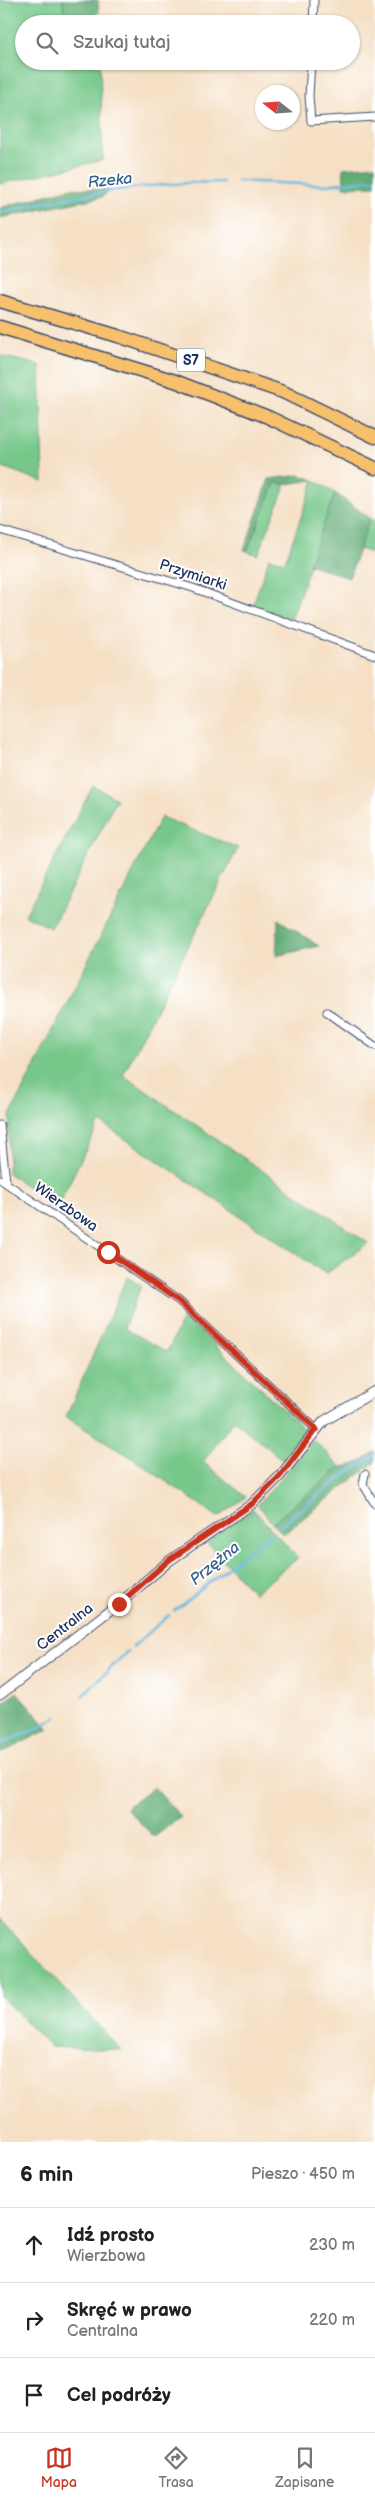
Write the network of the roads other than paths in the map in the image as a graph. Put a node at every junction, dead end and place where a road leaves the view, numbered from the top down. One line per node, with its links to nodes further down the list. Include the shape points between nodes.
1 (314, 0): 2 (street)
2 (313, 15)
3 (310, 70): 4 (street, via 311,121)
4 (375, 117)
5 (0, 301): 7 (highway, S7, via 118,336 283,392)
6 (0, 327): 8 (highway, S7, via 175,381 268,417)
7 (375, 437)
8 (375, 468)
9 (0, 530): 10 (street, Przymiarki, via 193,588)
10 (375, 655)
11 (326, 1012): 12 (street)
12 (375, 1046)
13 (0, 1125): 14 (street)
14 (3, 1180): 16 (street, Wierzbowa, via 179,1301)
15 (375, 1391): 16 (street, Centralna)
16 (316, 1429): 19 (street, Centralna, via 280,1476 252,1504 169,1560 127,1597)
17 (366, 1474): 18 (street, via 364,1484)
18 (375, 1504)
19 (0, 1695)

